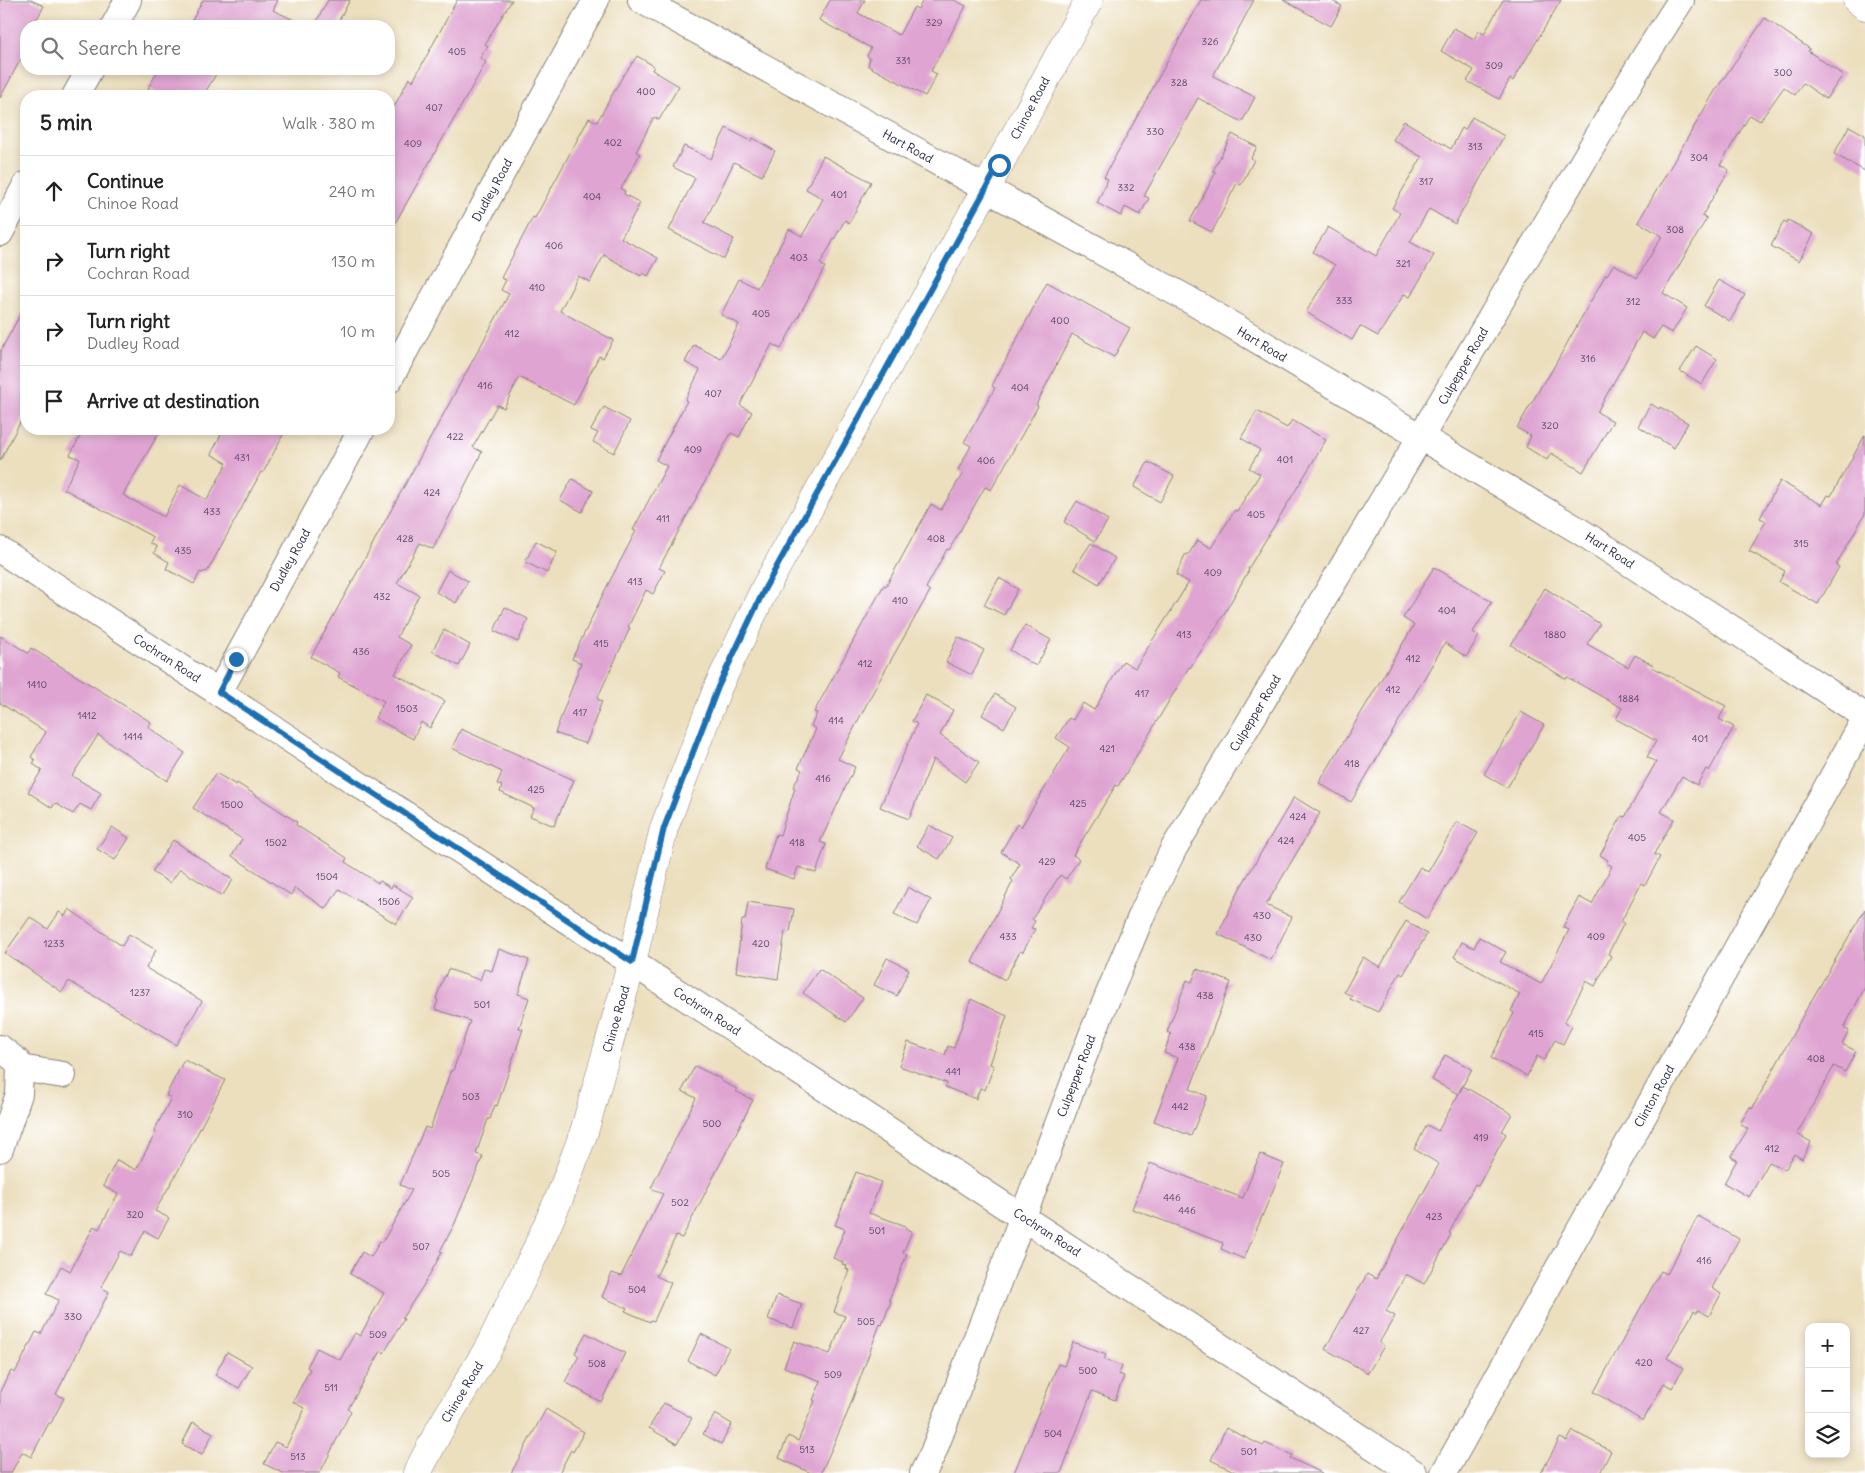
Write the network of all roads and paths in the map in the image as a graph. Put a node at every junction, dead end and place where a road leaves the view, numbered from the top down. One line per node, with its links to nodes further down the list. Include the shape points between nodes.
1 (128, 0): 8 (street)
2 (596, 0): 14 (street, Dudley Road)
3 (641, 0): 11 (street, Hart Road)
4 (1088, 0): 11 (street, Chinoe Road)
5 (1681, 0): 16 (street, Culpepper Road)
6 (1858, 0): 7 (street)
7 (1865, 6)
8 (117, 20)
9 (87, 75): 10 (street)
10 (78, 90)
11 (986, 189): 16 (street, Hart Road, via 1186,298); 20 (street, Chinoe Road, via 765,588 718,687 664,828)
12 (20, 196): 13 (street)
13 (0, 233)
14 (395, 369)
15 (359, 435): 18 (street, Dudley Road)
16 (1420, 438): 19 (street, Hart Road, via 1578,530); 25 (street, Culpepper Road, via 1174,848 1143,912 1093,1032)
17 (0, 550): 18 (street, Cochran Road)
18 (219, 692): 20 (street, Cochran Road)
19 (1865, 718): 29 (street, Clinton Road)
20 (632, 962): 25 (street, Cochran Road); 26 (street, Chinoe Road, via 584,1132 561,1194 489,1347)
21 (0, 1048): 22 (street, via 17,1061)
22 (20, 1068): 23 (street); 24 (street, via 19,1094)
23 (63, 1075)
24 (0, 1149)
25 (1023, 1216): 27 (street, Culpepper Road); 28 (street, Cochran Road)
26 (417, 1473)
27 (923, 1473)
28 (1414, 1473)
29 (1444, 1473)

